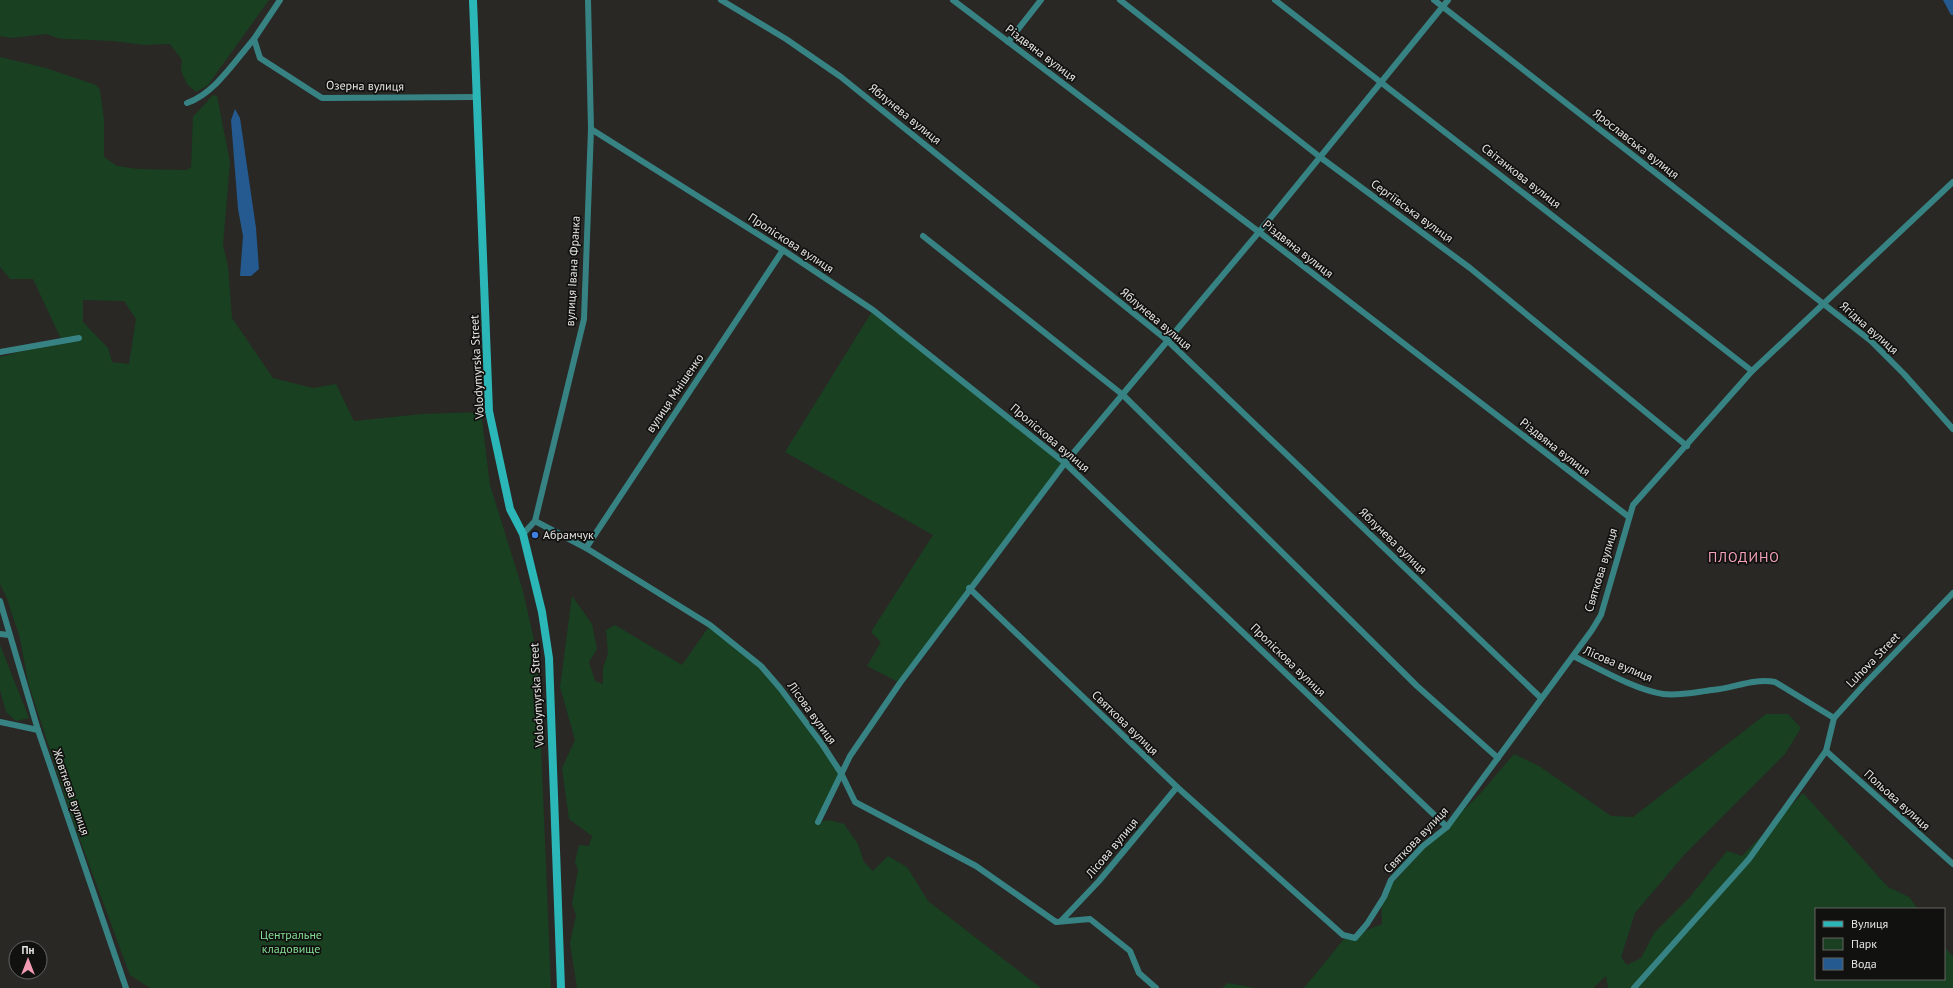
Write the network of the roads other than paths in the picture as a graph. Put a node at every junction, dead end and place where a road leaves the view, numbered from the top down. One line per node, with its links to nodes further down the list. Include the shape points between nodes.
1 (280, 0): 12 (street)
2 (474, 0): 15 (main road, Volodymyrska Street)
3 (588, 0): 17 (street, вулиця Івана Франка)
4 (721, 0): 25 (street, Яблунева вулиця, via 841,76)
5 (953, 0): 13 (street, Різдвяна вулиця)
6 (1041, 0): 13 (street)
7 (1120, 0): 18 (street, Сергіївська вулиця)
8 (1275, 0): 14 (street, Світанкова вулиця)
9 (1434, 0): 11 (street, Ярославська вулиця)
10 (1448, 0): 11 (street)
11 (1442, 6): 14 (street); 23 (street, Ярославська вулиця)
12 (254, 39): 15 (street, Озерна вулиця, via 260,58 322,98); 16 (street, via 211,88 198,99)
13 (1008, 42): 20 (street, Різдвяна вулиця)
14 (1382, 82): 18 (street); 27 (street, Світанкова вулиця)
15 (477, 97): 34 (main road, Volodymyrska Street, via 489,411 510,509)
16 (187, 103)
17 (591, 129): 22 (street, Проліскова вулиця); 33 (street, вулиця Івана Франка, via 584,319)
18 (1320, 157): 20 (street); 30 (street, Сергіївська вулиця, via 1470,268)
19 (1953, 182): 23 (street, Ягідна вулиця)
20 (1259, 232): 25 (street); 32 (street, Різдвяна вулиця)
21 (923, 236): 28 (street)
22 (783, 250): 31 (street, Проліскова вулиця, via 873,310); 35 (street, вулиця Мнішенко)
23 (1824, 304): 27 (street, Святкова вулиця); 29 (street, Ягідна вулиця, via 1871,341)
24 (79, 338): 26 (street)
25 (1168, 341): 28 (street); 42 (street, Яблунева вулиця)
26 (0, 352)
27 (1752, 370): 30 (street, Святкова вулиця)
28 (1123, 395): 31 (street); 47 (street, via 1417,686)
29 (1953, 429)
30 (1687, 446): 32 (street, Святкова вулиця, via 1633,505)
31 (1065, 463): 36 (street); 51 (street, Проліскова вулиця)
32 (1629, 518): 41 (street, Святкова вулиця, via 1601,615)
33 (535, 521): 34 (street); 35 (street, Лісова вулиця)
34 (522, 534): 55 (main road, Volodymyrska Street, via 542,612 549,658)
35 (586, 548): 48 (street, Лісова вулиця, via 710,625 761,666 792,704)
36 (969, 588): 48 (street, via 900,683); 49 (street, Святкова вулиця)
37 (1953, 594): 43 (street, Luhova Street)
38 (0, 601): 40 (street, Жовтнева вулиця)
39 (0, 634): 40 (street)
40 (9, 635): 45 (street, Жовтнева вулиця)
41 (1573, 656): 42 (street, Святкова вулиця); 43 (street, Лісова вулиця, via 1633,684 1663,694 1717,690 1750,681 1775,682)
42 (1541, 698): 47 (street, Святкова вулиця)
43 (1834, 718): 46 (street, Luhova Street)
44 (0, 722): 45 (street)
45 (38, 730): 54 (street, Жовтнева вулиця)
46 (1826, 752): 52 (street, Польова вулиця); 57 (street, via 1749,859)
47 (1498, 758): 51 (street, Святкова вулиця)
48 (841, 773): 50 (street); 53 (street, Лісова вулиця, via 855,802 976,866 1056,922)
49 (1177, 787): 51 (street, Святкова вулиця, via 1343,935 1355,938 1368,924 1391,880 1423,846); 53 (street, Лісова вулиця, via 1099,881)
50 (818, 822)
51 (1447, 827)
52 (1953, 864)
53 (1061, 921): 56 (street, Лісова вулиця, via 1090,919 1130,950 1139,973)
54 (126, 988)
55 (561, 988)
56 (1156, 988)
57 (1634, 988)

